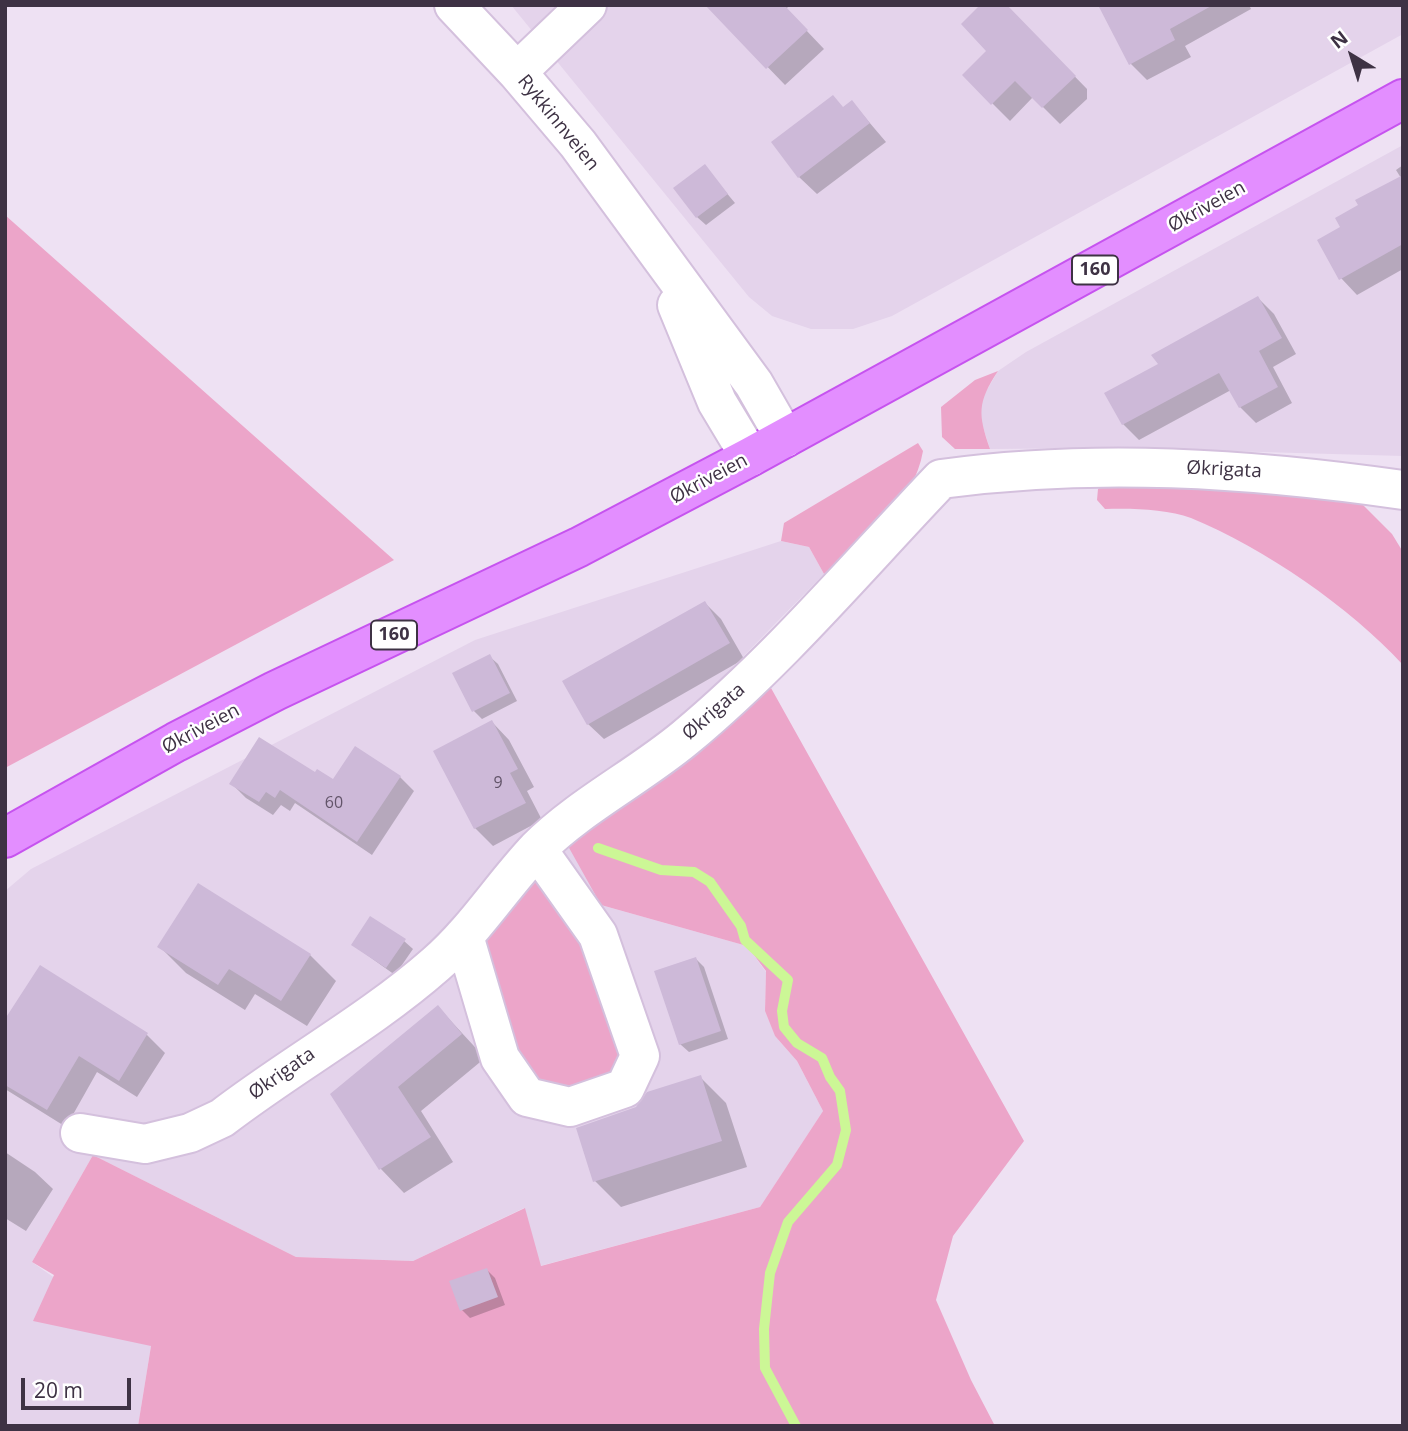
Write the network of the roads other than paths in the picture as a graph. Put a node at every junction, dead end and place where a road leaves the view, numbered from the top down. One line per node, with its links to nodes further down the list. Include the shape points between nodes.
1 (454, 5): 3 (street, Rykkinnveien)
2 (587, 5): 3 (street)
3 (517, 72): 5 (street, Rykkinnveien, via 578,144)
4 (1403, 99): 6 (main road, Økriveien / 160)
5 (653, 249): 6 (street, Rykkinnveien, via 754,384); 7 (street, Rykkinnveien, via 717,402)
6 (785, 438): 7 (main road, Økriveien / 160)
7 (750, 457): 9 (main road, Økriveien / 160, via 579,547 250,704)
8 (1403, 490): 10 (street, Økrigata, via 1295,474 1142,466 941,479 842,589 746,684 684,739)
9 (5, 838)
10 (537, 849): 11 (street, Økrigata); 11 (street, via 598,935 640,1056 625,1087 570,1107 527,1097 500,1058)
11 (464, 936): 12 (street, Økrigata, via 402,991 222,1118 190,1133 145,1144)
12 (80, 1133)

